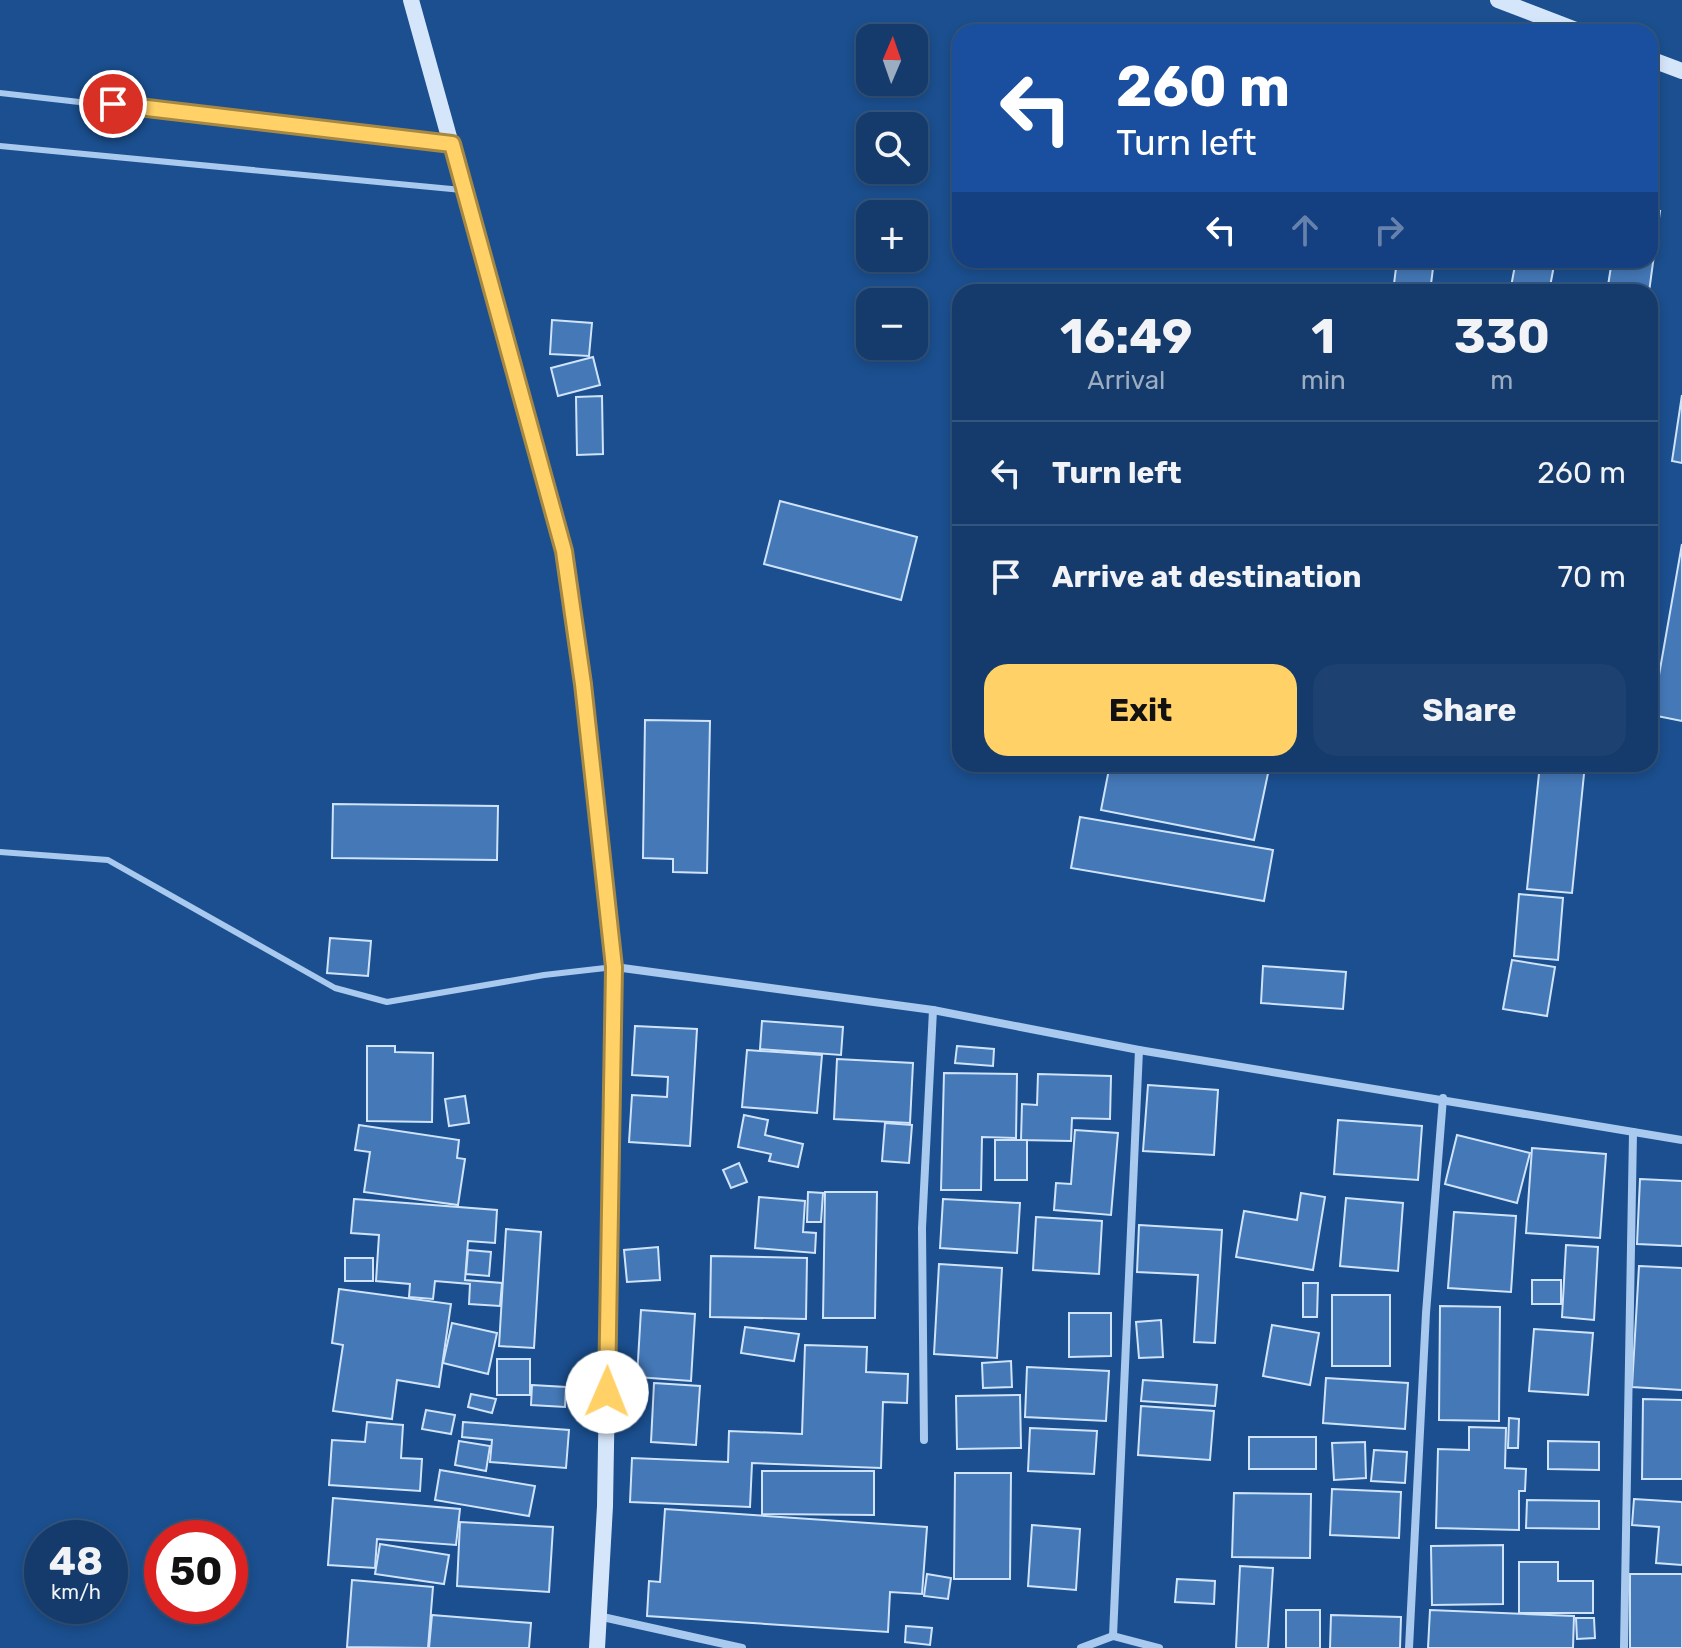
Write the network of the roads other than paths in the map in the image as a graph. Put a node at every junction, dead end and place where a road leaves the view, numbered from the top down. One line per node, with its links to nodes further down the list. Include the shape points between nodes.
1 (411, 0): 7 (main road)
2 (1498, 0): 3 (main road)
3 (1560, 24)
4 (1658, 62): 5 (main road)
5 (1682, 71)
6 (0, 93): 7 (lane)
7 (452, 144): 9 (main road)
8 (0, 146): 9 (lane)
9 (464, 191): 11 (main road, via 564,551)
10 (0, 852): 11 (lane, via 108,860 335,988 387,1002)
11 (614, 967): 12 (street); 18 (main road, via 606,1461)
12 (933, 1010): 13 (street); 17 (street, via 922,1228)
13 (1139, 1050): 14 (street); 19 (street)
14 (1443, 1098): 15 (street); 24 (street)
15 (1633, 1132): 16 (street); 25 (street)
16 (1682, 1140)
17 (924, 1440)
18 (598, 1616): 20 (main road); 21 (street)
19 (1113, 1636): 22 (street); 23 (street)
20 (597, 1648)
21 (742, 1648)
22 (1081, 1648)
23 (1159, 1648)
24 (1409, 1648)
25 (1624, 1648)

